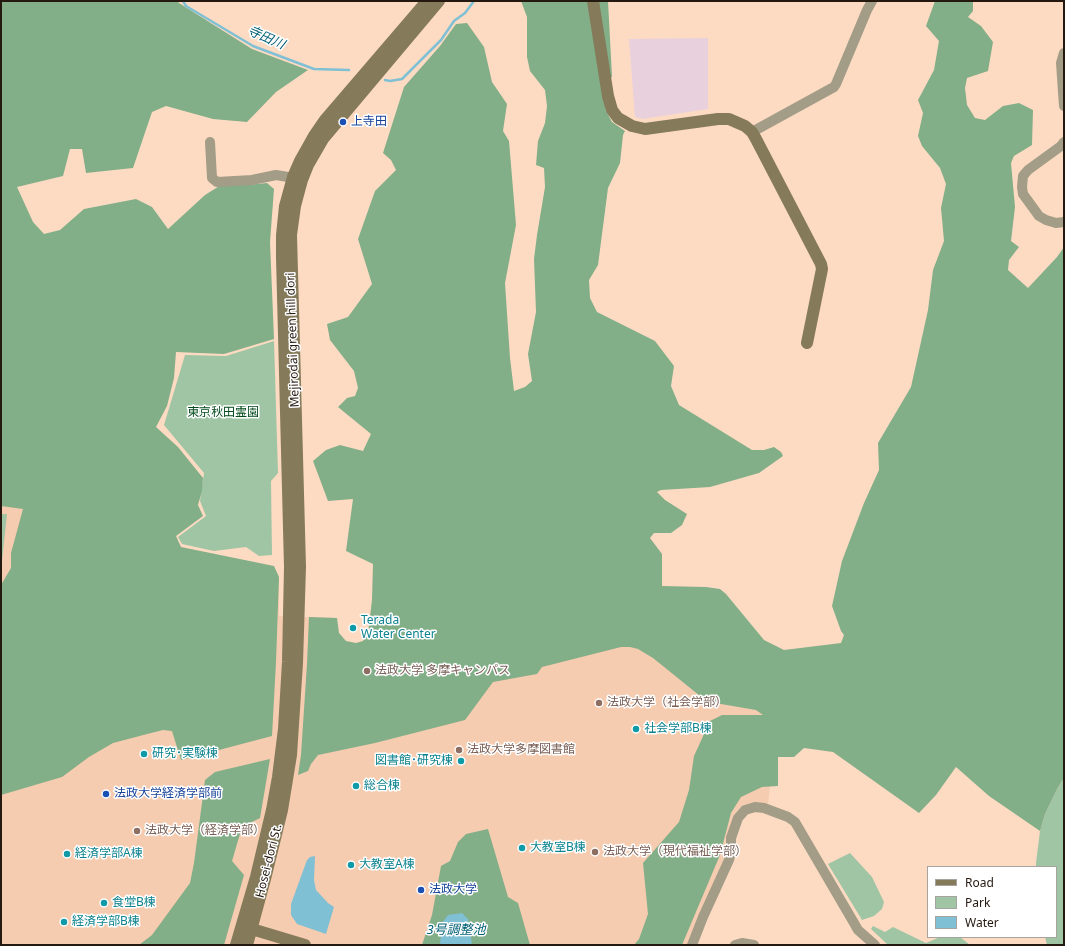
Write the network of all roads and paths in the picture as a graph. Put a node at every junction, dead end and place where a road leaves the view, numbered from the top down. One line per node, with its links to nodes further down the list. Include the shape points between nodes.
1 (427, 1): 10 (street, Mejirodai green hill dori, via 325,120 308,144)
2 (439, 1): 10 (street, Mejirodai green hill dori, via 331,128)
3 (593, 1): 7 (street, via 608,96 612,110 618,118 632,126 645,129 729,119)
4 (872, 1): 7 (street, via 834,87)
5 (1064, 53): 6 (street, via 1061,70)
6 (1064, 106)
7 (752, 132): 12 (street, via 821,264)
8 (210, 142): 10 (street, via 212,178 217,182 252,180 276,175)
9 (1064, 142): 11 (street, via 1028,170 1023,176 1022,187 1039,216 1056,223)
10 (298, 179): 13 (street, Mejirodai green hill dori, via 285,206 282,235 290,567)
11 (1064, 222)
12 (807, 343)
13 (288, 729): 14 (street, Hosei-dori St.)
14 (246, 927): 15 (street, Hosei-dori St.); 16 (street, Hosei-dori St.); 17 (street)
15 (236, 945)
16 (246, 945)
17 (304, 945)
18 (692, 945): 21 (street, via 729,860 738,818 745,810 755,807 788,817 795,822 858,930)
19 (735, 945): 20 (street)
20 (754, 945)
21 (875, 945)

